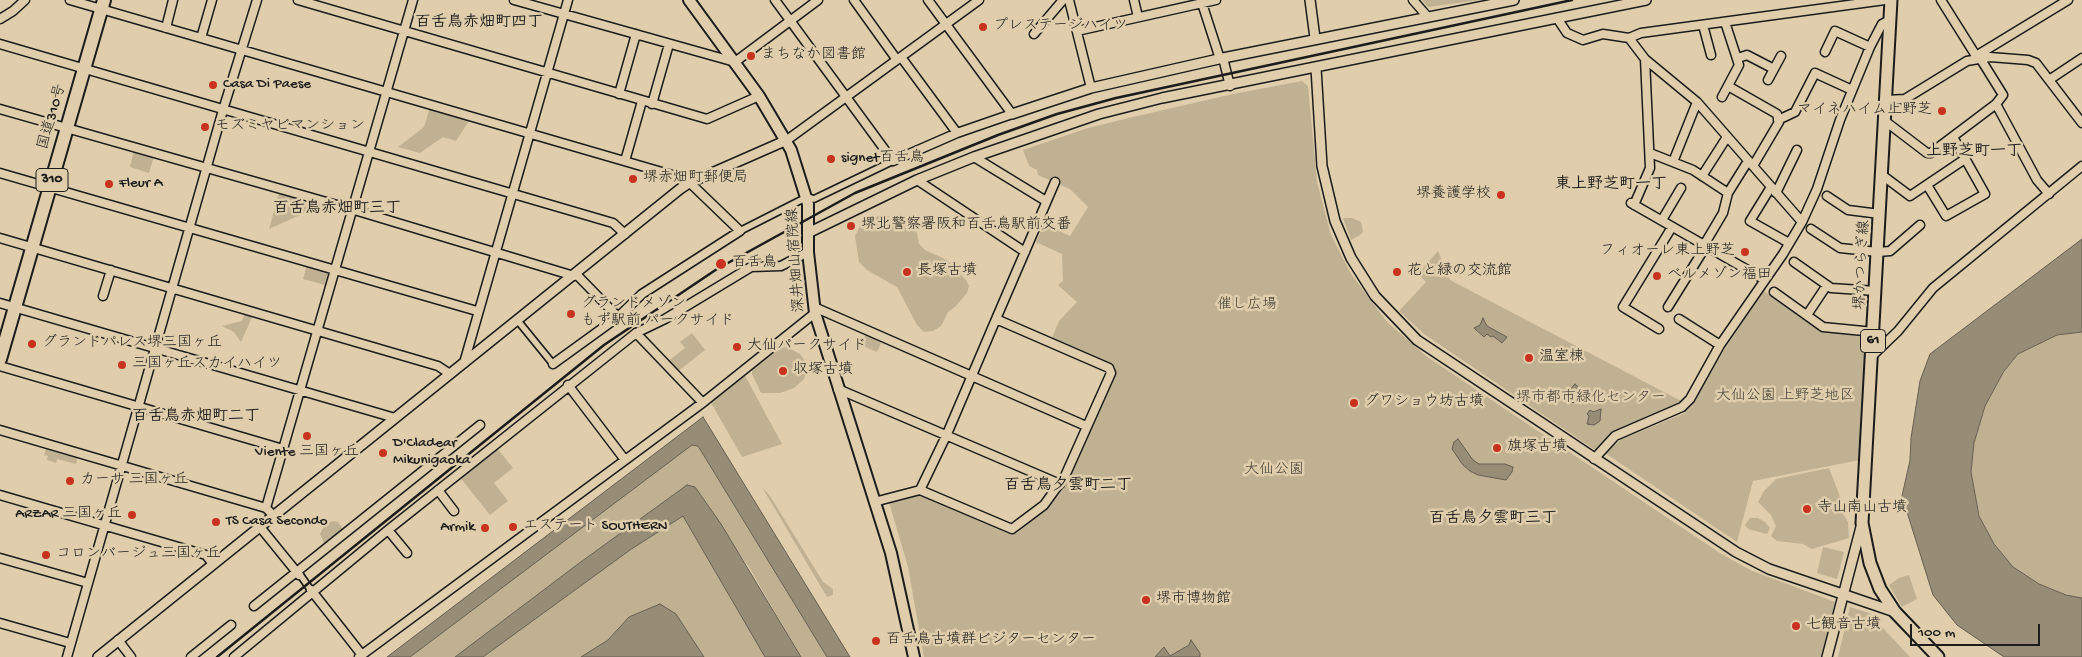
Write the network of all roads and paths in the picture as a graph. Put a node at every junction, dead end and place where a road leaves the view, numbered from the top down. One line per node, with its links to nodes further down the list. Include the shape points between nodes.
1 (25, 0): 36 (street)
2 (70, 0): 30 (street)
3 (174, 0): 42 (street)
4 (212, 0): 47 (street)
5 (257, 0): 53 (street)
6 (298, 0): 44 (street)
7 (413, 0): 44 (street)
8 (515, 0): 32 (street)
9 (568, 0): 32 (street)
10 (689, 0): 63 (main road, 深井畑山宿院線)
11 (775, 0): 38 (street)
12 (818, 0): 38 (street)
13 (854, 0): 57 (street)
14 (928, 0): 40 (street)
15 (963, 0): 31 (street)
16 (979, 0): 31 (street)
17 (1063, 0): 46 (street)
18 (1069, 0): 43 (street)
19 (1134, 0): 34 (street)
20 (1216, 0): 29 (street)
21 (1310, 0): 48 (street)
22 (1413, 0): 33 (street)
23 (1514, 0): 33 (street)
24 (1646, 0): 35 (street)
25 (1885, 0): 39 (street)
26 (1891, 0): 37 (main road, 堺かつらぎ線 / 61)
27 (1941, 0): 61 (street)
28 (2068, 0): 61 (street)
29 (1202, 2): 34 (street); 58 (street)
30 (102, 5): 42 (street); 64 (highway, 国道310号 / 310)
31 (968, 8): 40 (street)
32 (564, 14): 45 (street); 67 (street)
33 (1427, 16): 48 (street)
34 (1138, 18): 43 (street)
35 (1558, 18): 49 (street, via 1566,33 1583,40 1603,34); 65 (street)
36 (0, 19)
37 (1890, 20): 52 (street, via 1882,24); 79 (main road, 堺かつらぎ線 / 61)
38 (790, 21): 63 (street); 77 (street)
39 (1725, 22): 41 (street); 60 (street)
40 (946, 23): 57 (street); 86 (street)
41 (1703, 25): 49 (street, via 1641,33); 55 (street)
42 (166, 28): 47 (street)
43 (1077, 31): 72 (street)
44 (404, 32): 67 (street); 74 (street)
45 (636, 34): 51 (street); 75 (street)
46 (1034, 34)
47 (201, 38): 53 (street)
48 (1314, 38): 58 (street)
49 (1629, 38): 59 (street)
50 (0, 44): 64 (street)
51 (670, 44): 63 (street); 82 (street)
52 (1870, 48): 54 (street, via 1835,30); 73 (street)
53 (242, 49): 74 (street); 85 (street)
54 (1825, 52)
55 (1711, 55)
56 (1781, 56): 66 (street)
57 (899, 58): 77 (street); 92 (street)
58 (1222, 58): 70 (street); 72 (street)
59 (1645, 58): 81 (street); 98 (street)
60 (1738, 58): 66 (street, via 1747,55); 71 (street, via 1739,66)
61 (1978, 58): 69 (street, via 2028,60 2036,63); 79 (street, via 1959,64 1905,99); 83 (street, via 2003,96)
62 (2082, 58): 69 (street)
63 (734, 62): 76 (main road, 深井畑山宿院線)
64 (83, 68): 85 (street); 90 (highway, 国道310号 / 310)
65 (1316, 68): 70 (street); 186 (street, via 1322,166 1328,195 1351,258 1375,296 1417,340)
66 (1774, 69): 68 (street)
67 (546, 73): 75 (street); 91 (street)
68 (1768, 80)
69 (2049, 80): 89 (street)
70 (1230, 86): 99 (street, via 1099,114)
71 (1728, 86): 78 (street); 87 (street, via 1777,114)
72 (1091, 88): 86 (street)
73 (1852, 90): 87 (street, via 1815,73 1795,112); 126 (street)
74 (385, 91): 91 (street); 97 (street)
75 (619, 94): 80 (street)
76 (759, 96): 82 (street, via 707,119); 95 (main road, 深井畑山宿院線)
77 (846, 97): 95 (street); 102 (street)
78 (1722, 97)
79 (1886, 100): 88 (main road, 堺かつらぎ線 / 61)
80 (642, 101): 82 (street); 101 (street)
81 (1697, 102): 93 (street); 103 (street)
82 (652, 104)
83 (1996, 104): 94 (street); 119 (street)
84 (0, 108): 90 (street)
85 (223, 110): 97 (street); 106 (street)
86 (1012, 114): 92 (street)
87 (1778, 120): 104 (street)
88 (1885, 121): 94 (street, via 1931,154); 108 (main road, 堺かつらぎ線 / 61)
89 (2082, 123)
90 (67, 128): 106 (street); 114 (highway, 国道310号 / 310)
91 (529, 132): 101 (street); 117 (street)
92 (957, 133): 102 (street)
93 (1727, 137): 104 (street); 109 (street)
94 (1953, 137): 100 (street)
95 (787, 140): 112 (street); 121 (main road, 深井畑山宿院線)
96 (1797, 150): 116 (street)
97 (368, 151): 117 (street); 123 (street)
98 (1650, 153): 103 (street); 125 (street, via 1650,168 1632,204)
99 (974, 157): 110 (street); 122 (street)
100 (1965, 159): 113 (street); 113 (street, via 1985,194 1946,216)
101 (624, 161): 112 (street, via 686,179)
102 (893, 161): 121 (street, via 814,199)
103 (1673, 162): 109 (street)
104 (1750, 163): 116 (street); 118 (street)
105 (2082, 166): 119 (street)
106 (206, 169): 123 (street); 128 (street)
107 (0, 172): 114 (street)
108 (1882, 175): 113 (street, via 1910,196); 124 (main road, 堺かつらぎ線 / 61)
109 (1702, 176): 118 (street)
110 (917, 180): 132 (street); 140 (street)
111 (1055, 182): 122 (street)
112 (689, 183): 131 (street); 133 (street)
113 (1927, 185)
114 (50, 187): 128 (street); 137 (highway, 国道310号 / 310)
115 (1681, 188): 125 (street)
116 (1774, 190): 126 (street); 135 (street, via 1750,221)
117 (511, 193): 133 (street, via 613,223); 138 (street)
118 (1728, 193): 136 (street, via 1723,213)
119 (2049, 194): 168 (street, via 1933,288 1898,331)
120 (1827, 196): 124 (street, via 1848,210)
121 (807, 197): 131 (street); 132 (main road, 深井畑山宿院線)
122 (1046, 201): 140 (street)
123 (352, 209): 138 (street); 143 (street)
124 (1880, 214): 141 (main road, 堺かつらぎ線 / 61)
125 (1662, 220): 129 (street)
126 (1802, 222): 135 (street)
127 (1920, 225): 141 (street, via 1890,251)
128 (190, 227): 143 (street); 148 (street)
129 (1672, 227): 136 (street); 163 (street, via 1622,307)
130 (1812, 229): 141 (street, via 1840,248)
131 (740, 231): 158 (street, via 642,294)
132 (808, 233): 139 (main road, 深井畑山宿院線)
133 (625, 234): 145 (street)
134 (0, 238): 137 (street)
135 (1789, 243): 146 (street)
136 (1705, 245): 146 (street); 153 (street)
137 (33, 247): 144 (street); 154 (highway, 国道310号 / 310)
138 (494, 251): 145 (street); 156 (street)
139 (808, 252): 155 (main road, 深井畑山宿院線); 165 (street, via 781,266 752,267)
140 (1025, 252): 159 (street)
141 (1878, 252): 149 (main road, 堺かつらぎ線 / 61)
142 (1794, 262): 147 (street)
143 (334, 269): 156 (street); 162 (street)
144 (111, 270): 148 (street); 151 (street)
145 (575, 275): 158 (street); 161 (street)
146 (1765, 280): 166 (street)
147 (1827, 285): 149 (street); 157 (street)
148 (173, 288): 162 (street); 167 (street)
149 (1876, 291): 164 (main road, 堺かつらぎ線 / 61)
150 (1774, 292): 157 (street)
151 (103, 296)
152 (0, 303): 154 (street)
153 (1668, 307)
154 (15, 308): 167 (street); 169 (highway, 国道310号 / 310)
155 (814, 310): 174 (street); 176 (main road, 深井畑山宿院線); 178 (street)
156 (477, 311): 170 (street)
157 (1807, 316): 164 (street, via 1823,327)
158 (618, 317): 171 (street)
159 (996, 319): 174 (street); 182 (street, via 1109,368 1111,373)
160 (1680, 319): 166 (street)
161 (518, 321): 170 (street); 171 (street)
162 (317, 329): 173 (street, via 438,366); 177 (street)
163 (1659, 329)
164 (1874, 332): 168 (main road, 堺かつらぎ線 / 61)
165 (636, 333): 175 (street); 178 (street)
166 (1720, 345): 186 (street, via 1687,403 1615,436)
167 (155, 348): 177 (street); 179 (street)
168 (1872, 356): 197 (main road, 堺かつらぎ線 / 61)
169 (0, 359)
170 (464, 363): 173 (street)
171 (553, 364)
172 (0, 366): 179 (street)
173 (450, 374): 180 (street)
174 (972, 376): 182 (street); 184 (street)
175 (568, 385): 187 (street); 190 (street)
176 (838, 388): 184 (street); 193 (main road, 深井畑山宿院線)
177 (299, 390): 180 (street); 185 (street)
178 (702, 402): 187 (street)
179 (138, 405): 185 (street); 188 (street)
180 (394, 418): 196 (street)
181 (480, 425): 204 (street)
182 (1086, 426): 189 (street)
183 (0, 430): 188 (street)
184 (947, 434): 189 (street); 191 (street)
185 (283, 449): 194 (street)
186 (1594, 459): 207 (street, via 1744,557)
187 (625, 460): 214 (street)
188 (121, 466): 194 (street); 198 (street)
189 (1060, 484): 191 (street, via 1044,505 1012,529)
190 (438, 490): 195 (street); 200 (street)
191 (920, 490): 193 (street)
192 (0, 495): 198 (street)
193 (874, 502): 220 (main road, 深井畑山宿院線, via 891,553)
194 (266, 508): 196 (street)
195 (454, 511)
196 (274, 516): 199 (street)
197 (1862, 523): 207 (street); 209 (main road, 堺かつらぎ線 / 61, via 1870,563 1880,589)
198 (104, 526): 203 (street, via 206,555); 205 (street)
199 (260, 527): 203 (street); 204 (street)
200 (388, 530): 201 (street); 206 (street)
201 (407, 553)
202 (0, 558): 205 (street)
203 (213, 564): 212 (street)
204 (299, 574): 206 (street); 208 (street)
205 (88, 583): 213 (street)
206 (311, 590): 214 (street); 219 (street)
207 (1844, 596): 209 (street); 221 (street)
208 (254, 606)
209 (1895, 612): 222 (main road, 堺かつらぎ線 / 61)
210 (0, 623): 213 (street)
211 (231, 625): 218 (street)
212 (118, 640): 216 (street); 217 (street)
213 (70, 643): 215 (street)
214 (360, 656)
215 (67, 657)
216 (98, 657)
217 (131, 657)
218 (191, 657)
219 (234, 657)
220 (914, 657)
221 (1827, 657)
222 (1938, 657)

